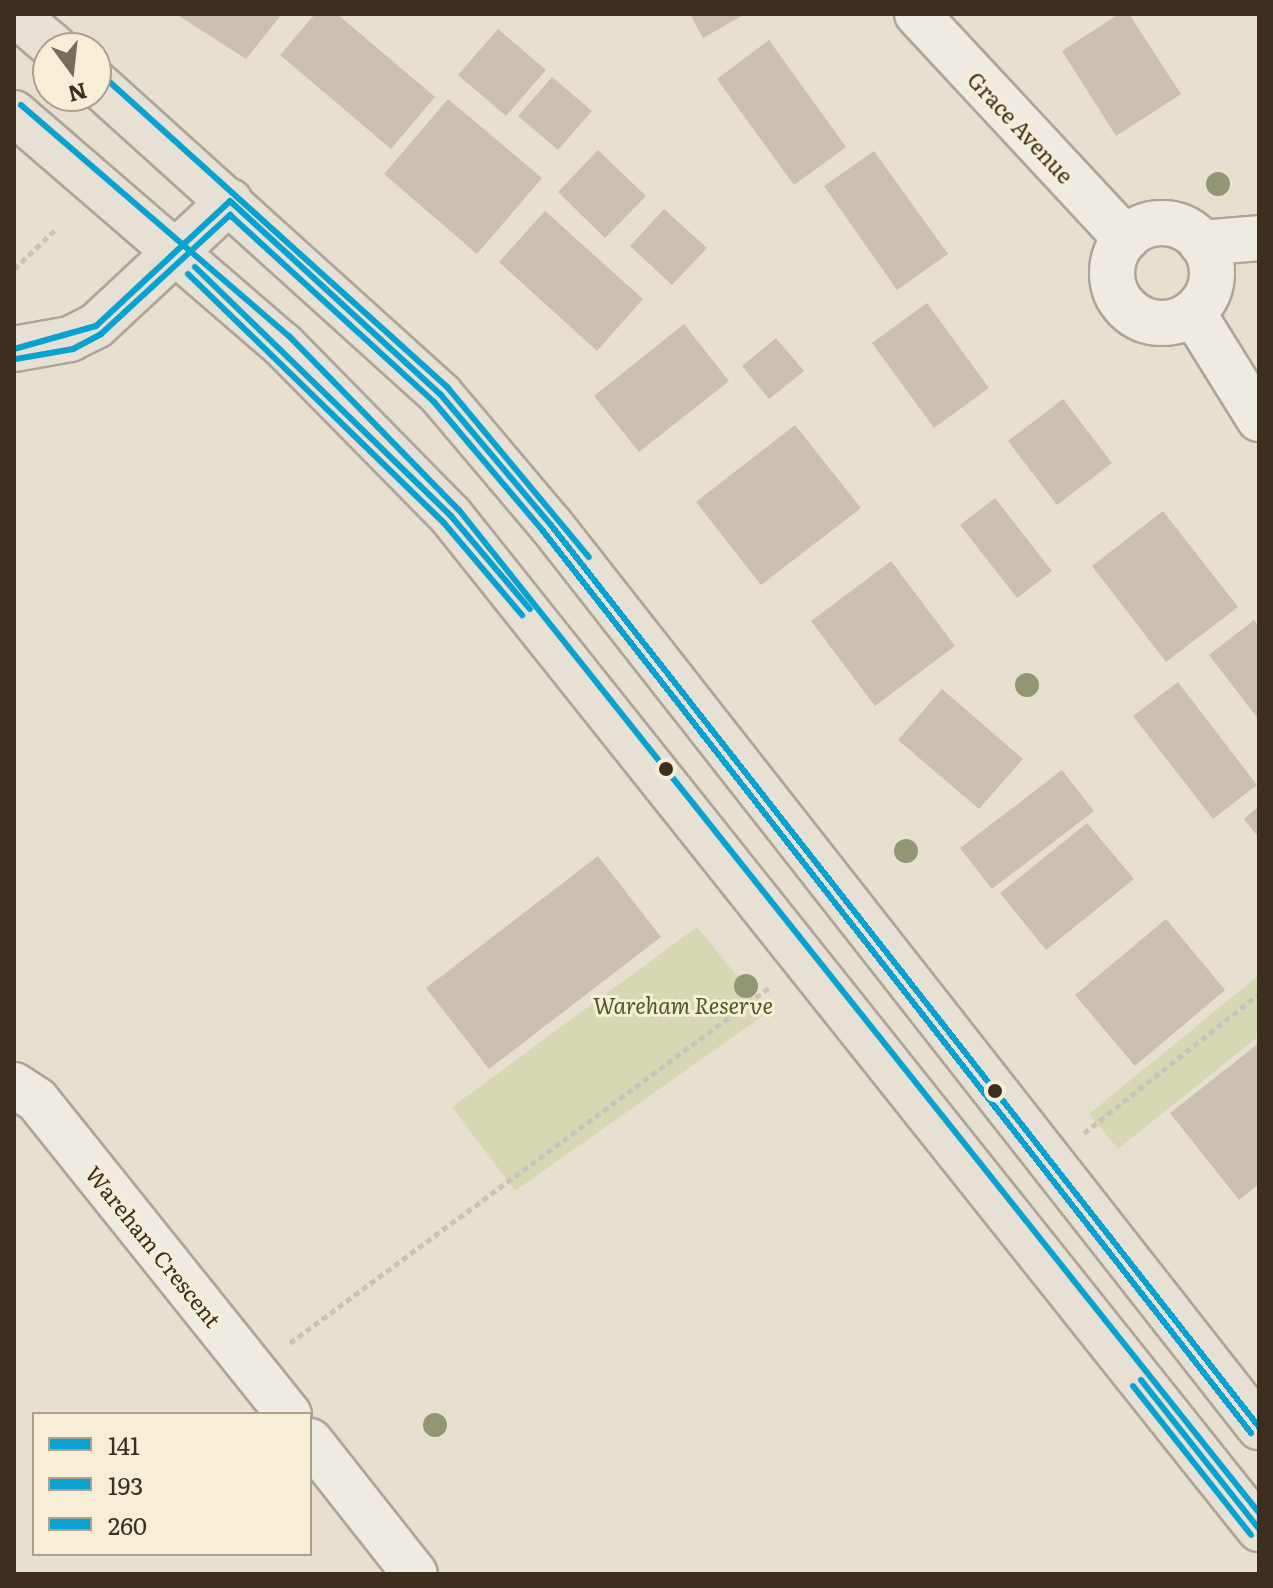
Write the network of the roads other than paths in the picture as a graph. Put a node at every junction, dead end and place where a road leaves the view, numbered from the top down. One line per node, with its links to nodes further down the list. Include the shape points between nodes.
1 (15, 14): 3 (main road)
2 (917, 14): 8 (street, Grace Avenue)
3 (36, 32)
4 (112, 97): 6 (main road)
5 (14, 113): 10 (main road)
6 (230, 201): 10 (main road); 16 (main road, via 441,395 541,513)
7 (1259, 238): 9 (street)
8 (1126, 239): 9 (street, via 1164,222); 11 (street, via 1112,280 1128,311 1159,323)
9 (1201, 243): 11 (street, via 1213,269 1211,287)
10 (180, 253): 12 (main road, via 96,326 70,339); 18 (main road, via 429,493 537,617)
11 (1193, 313): 13 (street)
12 (14, 349)
13 (1259, 419)
14 (14, 1085): 15 (street, Wareham Crescent, via 37,1100)
15 (287, 1412)
16 (1259, 1427)
17 (312, 1444): 19 (street)
18 (1259, 1529)
19 (415, 1574)

